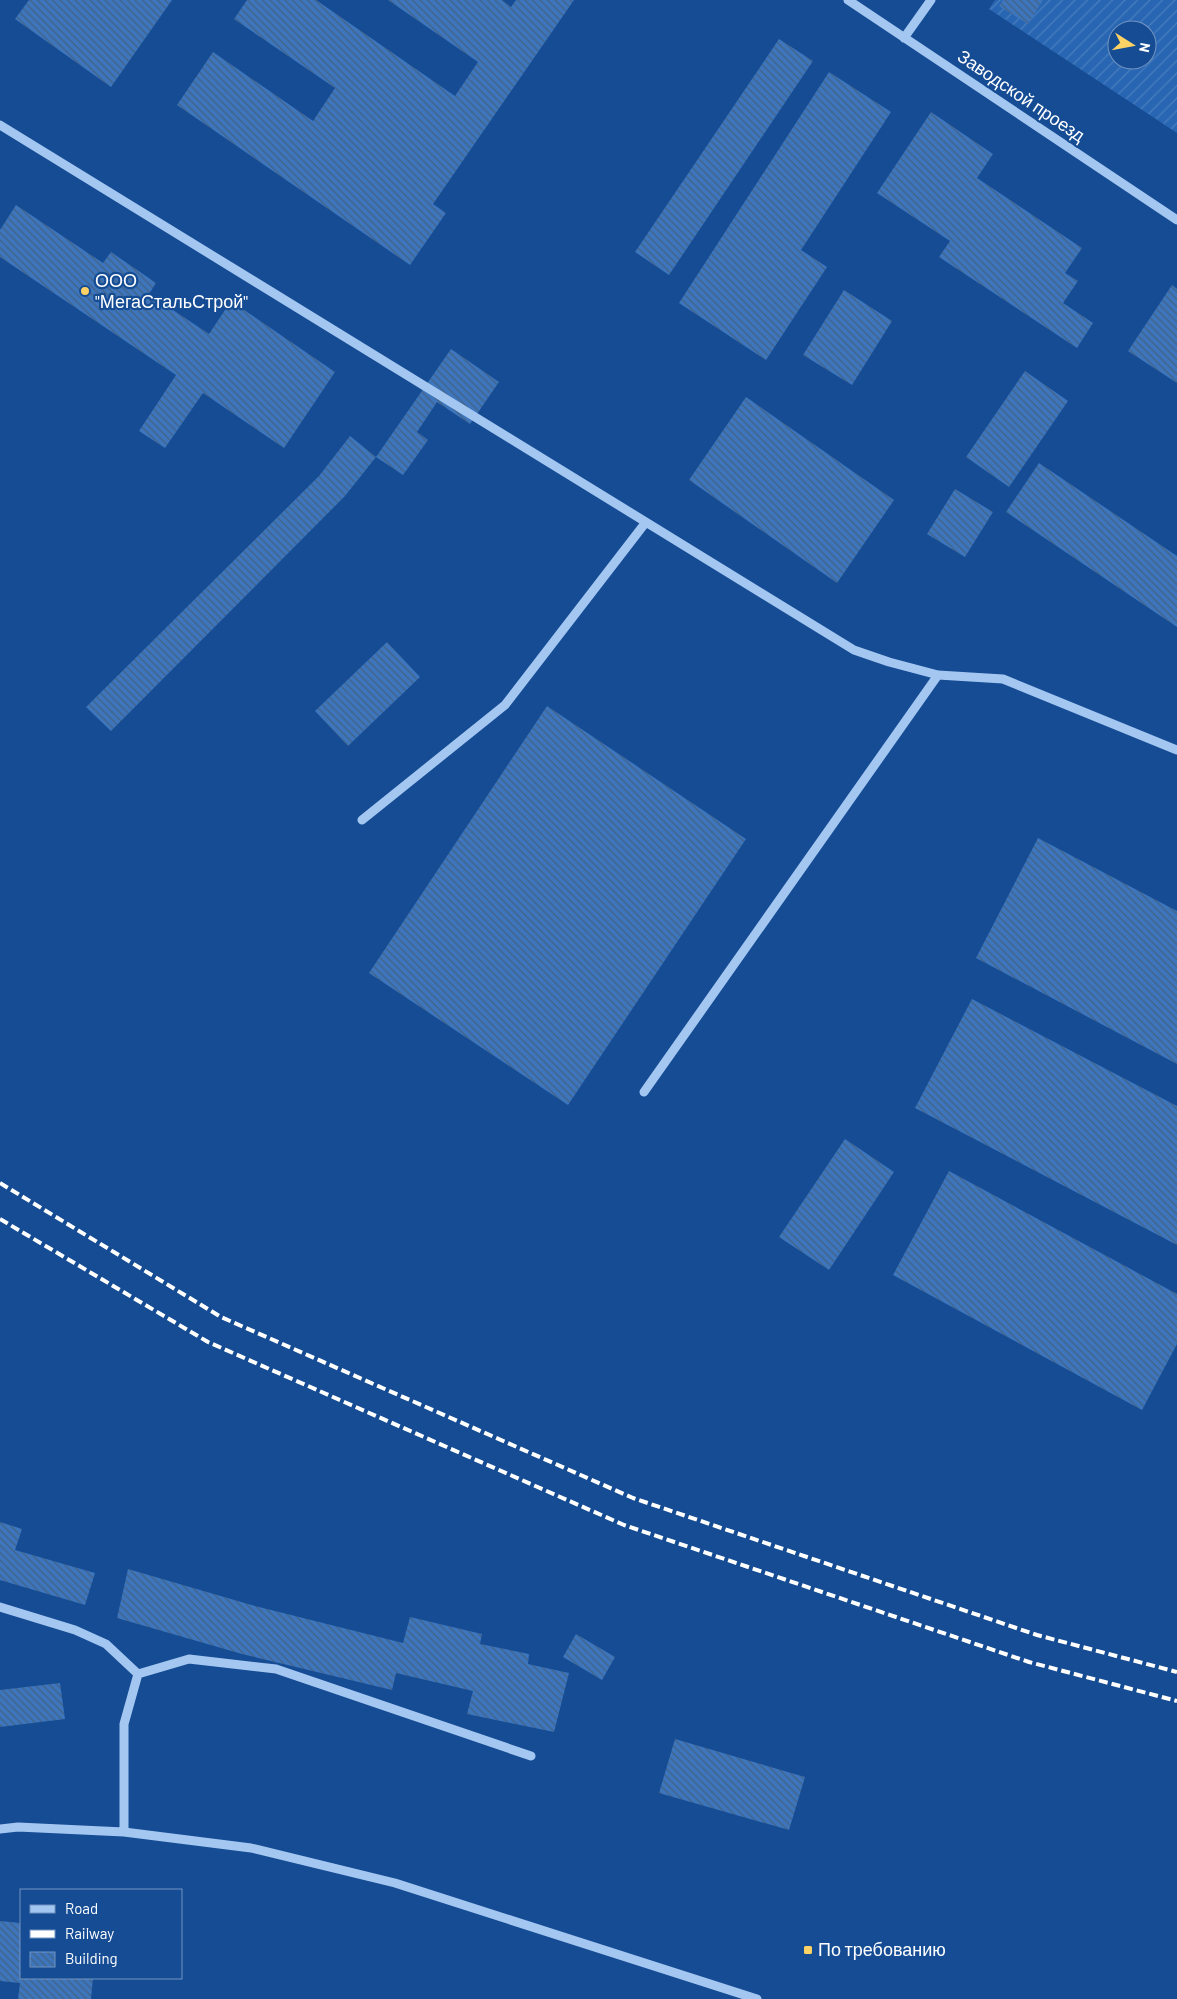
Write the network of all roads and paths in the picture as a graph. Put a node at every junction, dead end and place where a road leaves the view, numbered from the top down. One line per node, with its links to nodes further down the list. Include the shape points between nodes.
1 (848, 0): 3 (street, Заводской проезд)
2 (931, 0): 3 (street)
3 (904, 38): 5 (street, Заводской проезд)
4 (0, 125): 6 (street)
5 (1177, 220)
6 (646, 522): 7 (street, via 854,650); 9 (street, via 505,705)
7 (938, 675): 8 (street, via 1003,679); 10 (street)
8 (1177, 750)
9 (362, 820)
10 (644, 1092)
11 (0, 1608): 12 (street, via 75,1630 106,1644)
12 (138, 1674): 13 (street, via 189,1659 276,1668); 15 (street, via 124,1724)
13 (531, 1756)
14 (0, 1828): 15 (street)
15 (124, 1832): 16 (street, via 251,1848 395,1883)
16 (757, 1999)

